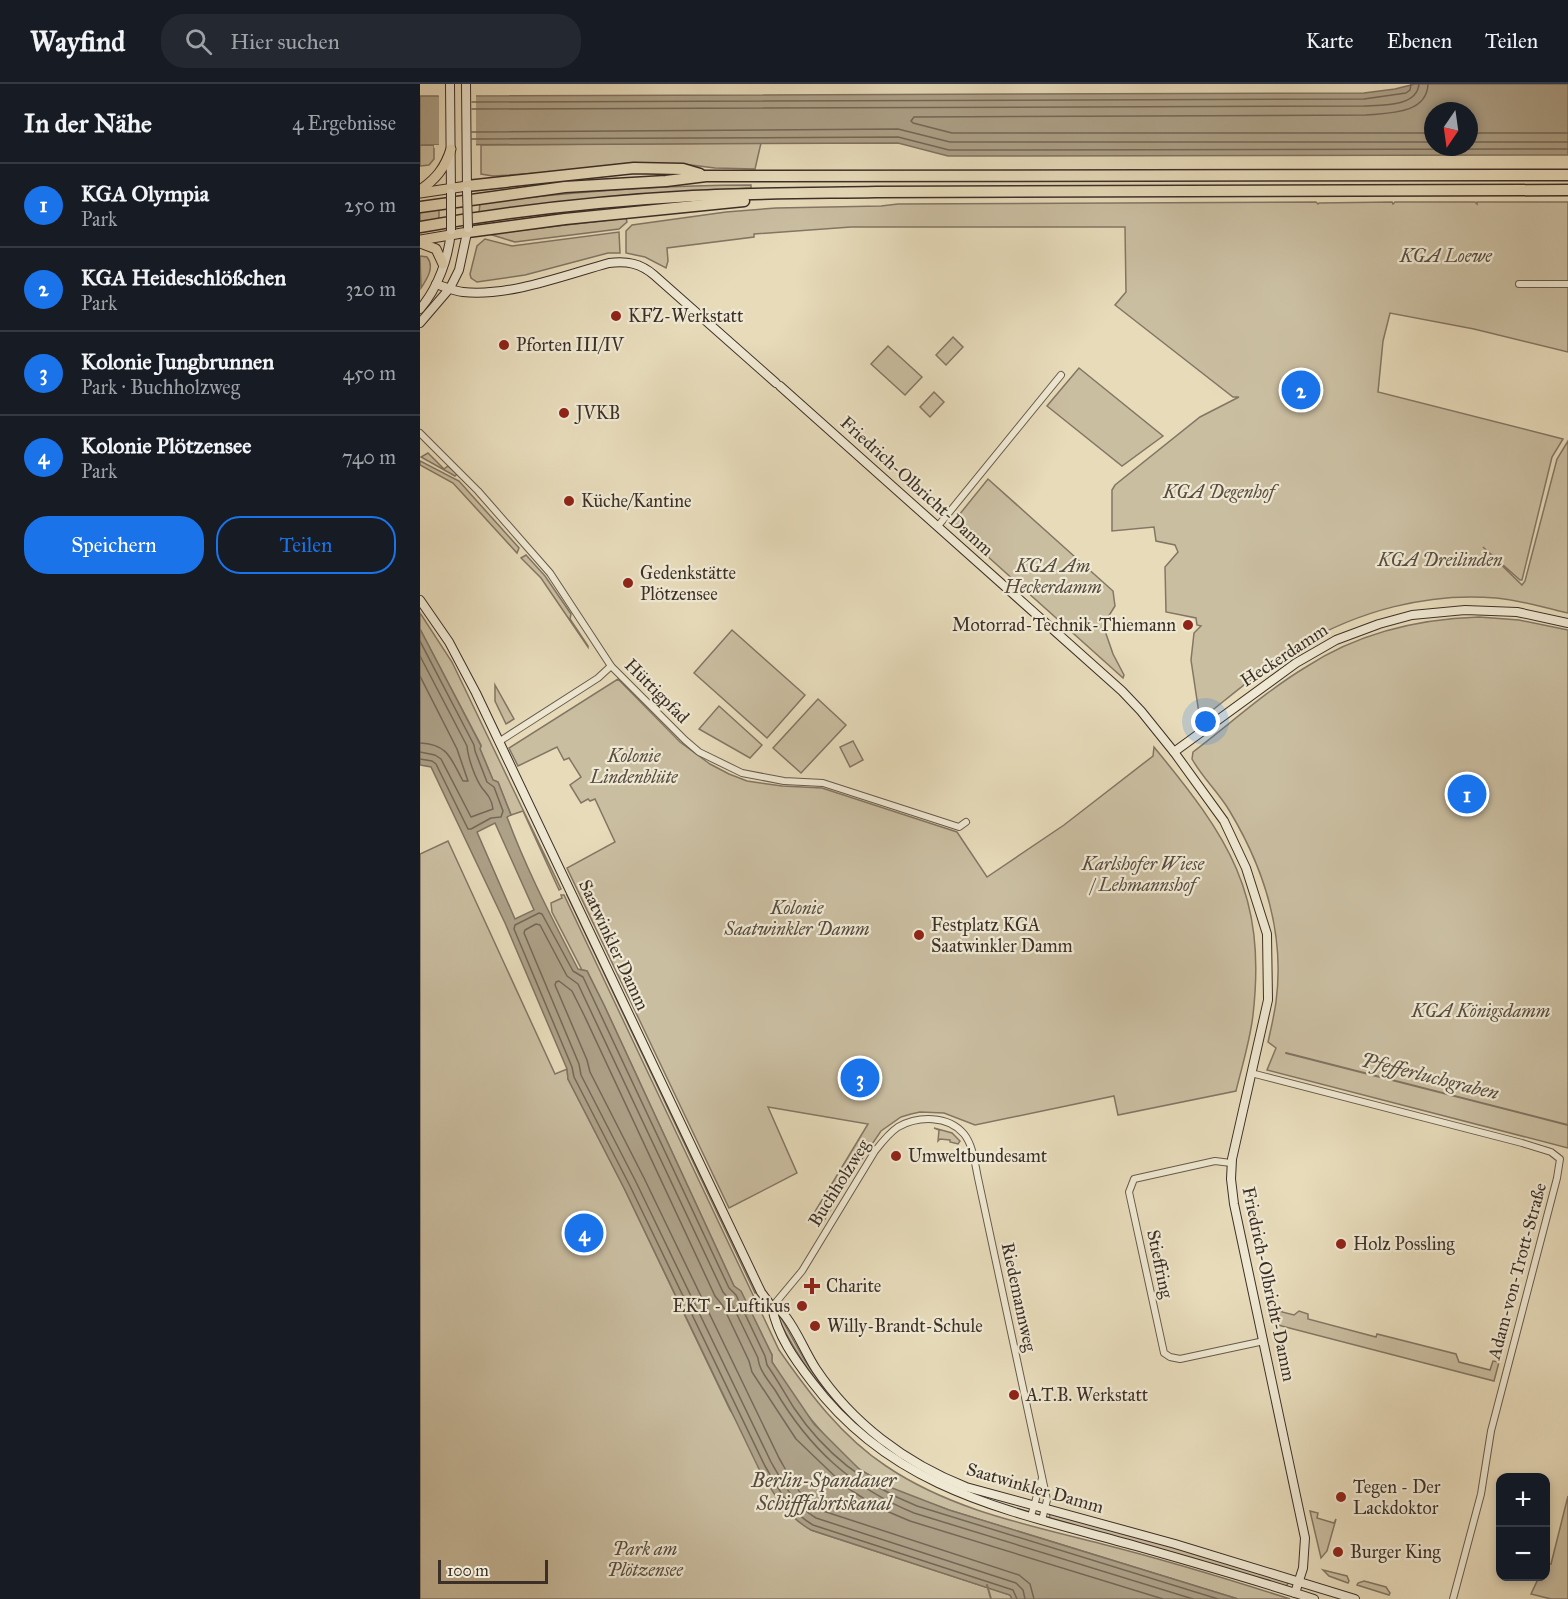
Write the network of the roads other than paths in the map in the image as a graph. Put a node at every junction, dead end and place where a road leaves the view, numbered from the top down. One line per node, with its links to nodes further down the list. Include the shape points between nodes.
1 (450, 88): 3 (main road)
2 (466, 88): 6 (main road)
3 (451, 149): 8 (main road, via 442,171); 9 (main road)
4 (1568, 175): 5 (highway)
5 (706, 176): 6 (highway, via 683,169 634,168); 11 (highway, via 565,187)
6 (467, 188): 9 (main road); 13 (main road, bridge)
7 (1568, 189): 10 (highway)
8 (420, 191): 9 (main road)
9 (452, 191): 14 (main road, bridge)
10 (769, 194): 12 (highway, via 584,205); 13 (highway, via 754,200)
11 (420, 207)
12 (420, 227)
13 (468, 230): 14 (main road); 20 (main road, via 459,270)
14 (451, 232): 15 (main road); 16 (main road)
15 (420, 241): 16 (main road, via 436,249)
16 (443, 264): 17 (main road)
17 (436, 284): 20 (main road, Friedrich-Olbricht-Damm); 21 (main road)
18 (1519, 284): 19 (street)
19 (1568, 284)
20 (450, 288): 22 (main road); 25 (main road, Friedrich-Olbricht-Damm, via 462,292 494,290 622,261 644,266)
21 (420, 309)
22 (420, 323)
23 (1061, 375): 25 (street)
24 (420, 433): 28 (street, Hüttigpfad, via 536,557)
25 (938, 526): 30 (main road, Friedrich-Olbricht-Damm, via 1122,691)
26 (420, 600): 29 (main road, Saatwinkler Damm, via 449,642)
27 (1568, 623): 30 (main road, Heckerdamm, via 1517,612 1465,609 1413,615 1379,624 1336,640 1296,663)
28 (611, 666): 29 (street); 31 (street, Hüttigpfad, via 685,740 729,768 765,778 823,783 959,827)
29 (500, 741): 35 (main road, Saatwinkler Damm, via 759,1288)
30 (1174, 752): 32 (main road, Friedrich-Olbricht-Damm, via 1231,834 1268,934 1268,1000)
31 (966, 822)
32 (1251, 1073): 34 (main road, Friedrich-Olbricht-Damm); 46 (street, Adam-von-Trott-Straße, via 1522,1143 1560,1159)
33 (957, 1127): 35 (street, Buchholzweg, via 944,1121 917,1120 887,1136 802,1271); 37 (street, Riedemannweg, via 973,1153)
34 (1231, 1162): 36 (main road, Friedrich-Olbricht-Damm, via 1234,1204); 36 (street, Stieffring, via 1215,1161 1134,1179 1129,1192 1164,1353 1180,1359)
35 (772, 1307): 38 (main road, Saatwinkler Damm, via 786,1317 815,1368 846,1407 886,1443 954,1482); 40 (main road, Saatwinkler Damm, via 774,1321 808,1378 839,1415 881,1451 953,1492)
36 (1264, 1341): 42 (main road, Friedrich-Olbricht-Damm, via 1305,1538)
37 (1042, 1478): 38 (street, Riedemannweg); 39 (street, Riedemannweg)
38 (1034, 1506): 39 (main road, Saatwinkler Damm); 40 (street, Riedemannweg)
39 (1045, 1509): 41 (street, Riedemannweg); 42 (main road, Saatwinkler Damm)
40 (1031, 1516): 41 (main road, Saatwinkler Damm)
41 (1042, 1520): 43 (main road, Saatwinkler Damm)
42 (1299, 1582): 43 (main road, Friedrich-Olbricht-Damm); 45 (main road, Saatwinkler Damm)
43 (1295, 1593): 44 (main road, Saatwinkler Damm)
44 (1314, 1599)
45 (1355, 1599)
46 (1453, 1599)

